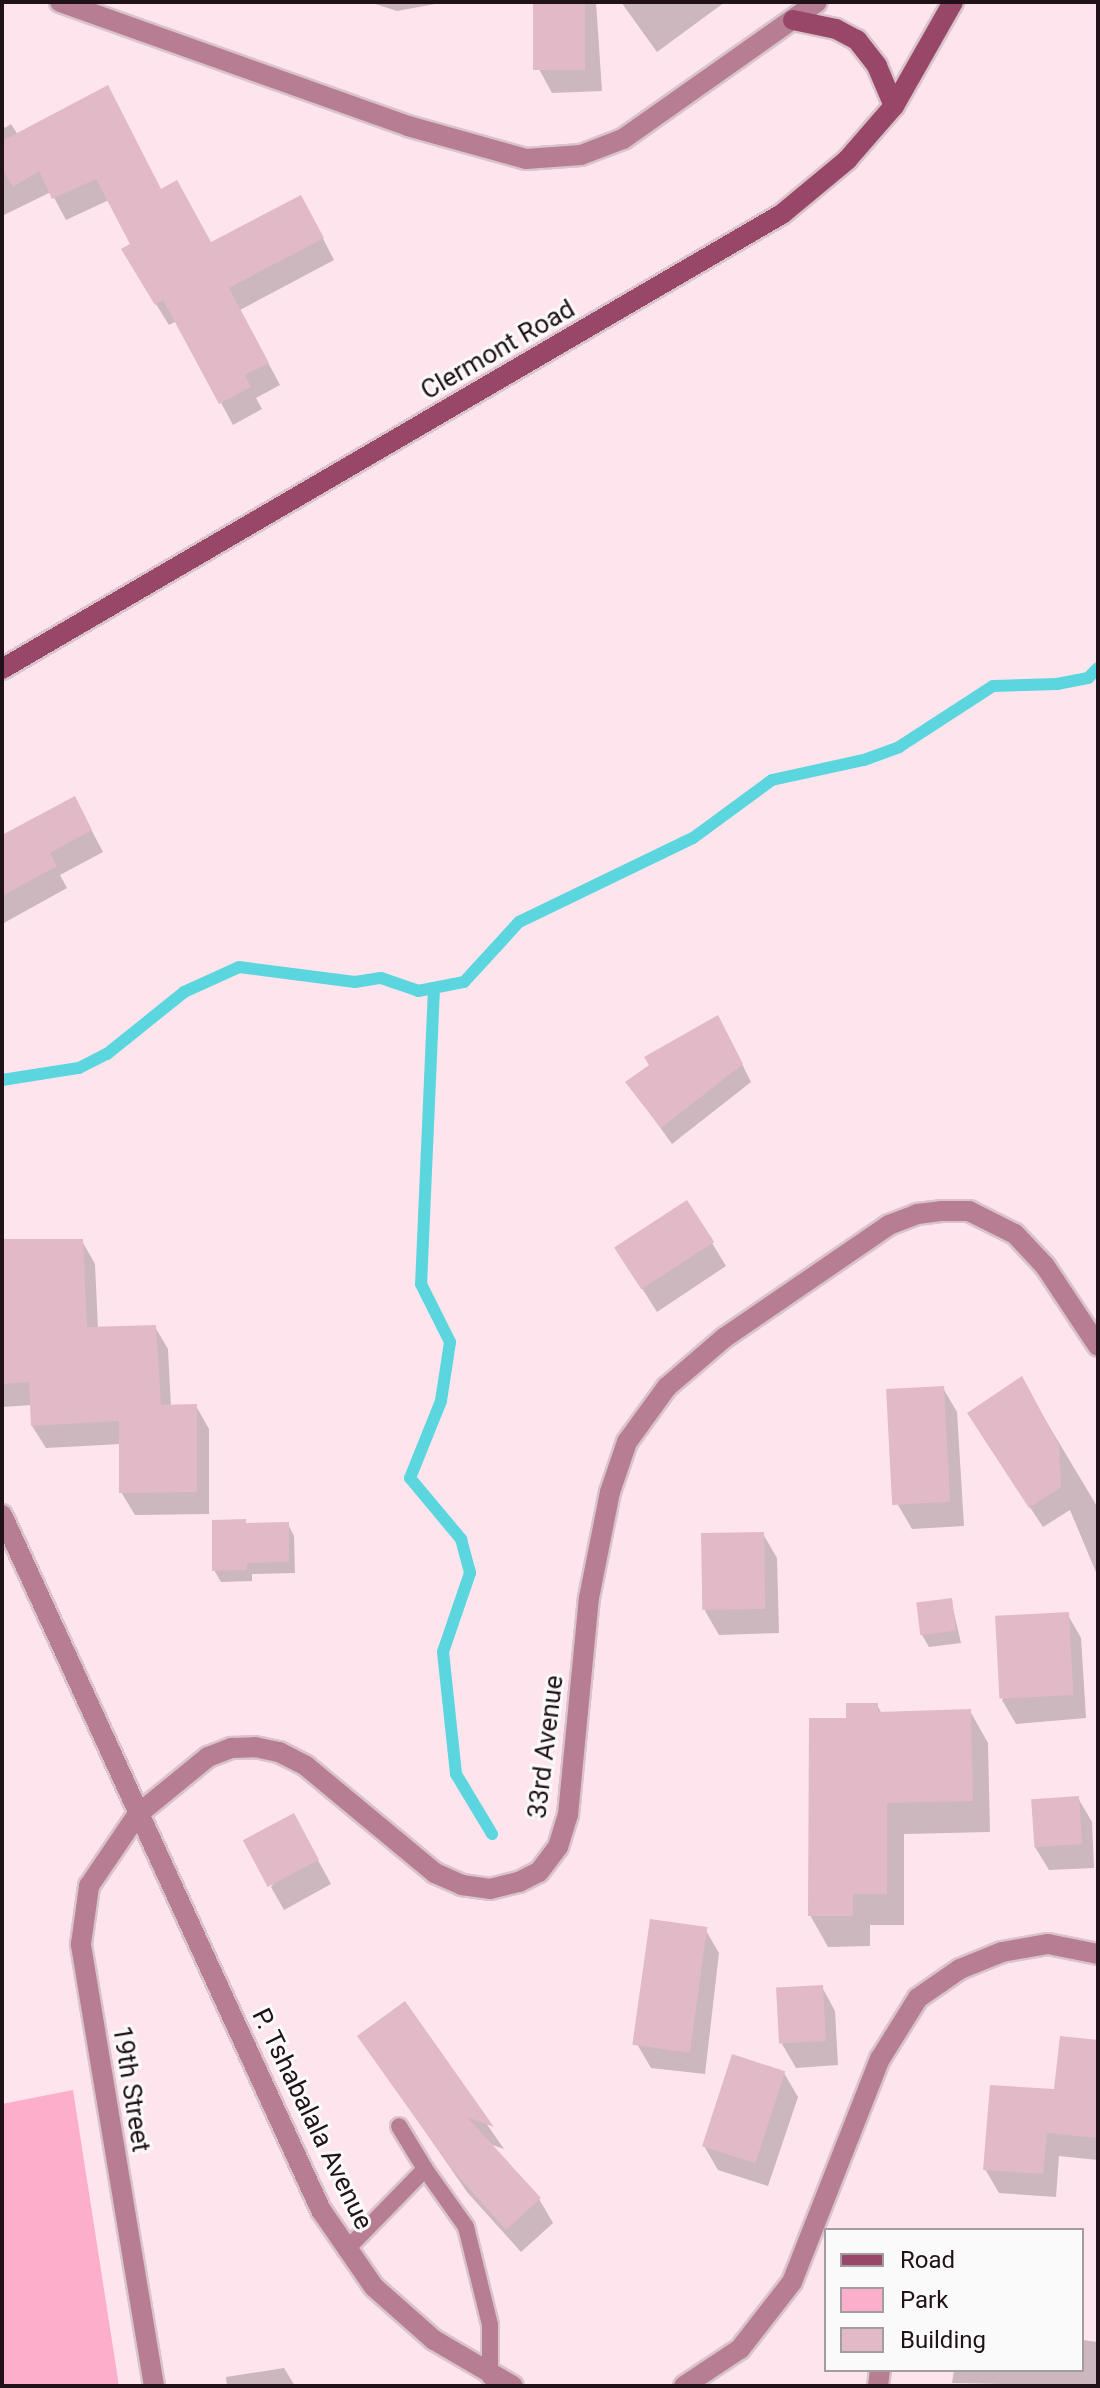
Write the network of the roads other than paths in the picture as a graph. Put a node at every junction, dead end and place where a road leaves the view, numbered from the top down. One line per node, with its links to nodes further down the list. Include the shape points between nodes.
1 (60, 2): 4 (street, via 488,153 526,159 581,155 623,139)
2 (817, 2): 4 (street)
3 (953, 2): 5 (street, Clermont Road)
4 (793, 20): 5 (street, via 836,29 857,40 877,66)
5 (894, 106): 6 (street, Clermont Road, via 847,160 782,214)
6 (2, 669)
7 (1098, 1346): 9 (street, 33rd Avenue, via 1045,1266 1015,1234 969,1211 941,1211 889,1225 724,1338 667,1387 627,1442 610,1492 589,1598 568,1815 558,1847 539,1872 519,1882 490,1889 435,1873 306,1766 255,1747 208,1757)
8 (2, 1515): 9 (street)
9 (137, 1815): 13 (street, P. Tshabalala Avenue, via 321,2210); 16 (street, 19th Street, via 89,1886 81,1944)
10 (1098, 1954): 15 (street, via 1048,1944 1002,1952 960,1969 918,1998 880,2059 792,2282 740,2349)
11 (399, 2126): 12 (lane)
12 (425, 2169): 13 (lane); 14 (lane, via 466,2227 490,2325)
13 (346, 2250): 14 (street, P. Tshabalala Avenue, via 398,2308)
14 (490, 2377): 17 (street, P. Tshabalala Avenue)
15 (686, 2385)
16 (154, 2386)
17 (513, 2386)

